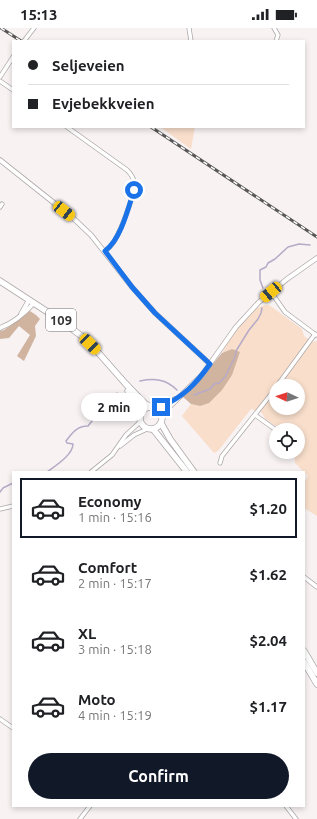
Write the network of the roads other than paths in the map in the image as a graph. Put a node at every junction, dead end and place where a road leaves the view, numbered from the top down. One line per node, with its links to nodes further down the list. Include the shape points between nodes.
1 (34, 28): 4 (street)
2 (189, 28): 5 (street)
3 (274, 28): 6 (street, via 278,35)
4 (25, 40)
5 (191, 40)
6 (276, 40)
7 (12, 59): 8 (street)
8 (0, 77)
9 (0, 81): 10 (street)
10 (12, 89)
11 (68, 128): 13 (street, via 127,170 134,180 134,190 121,226 110,248)
12 (0, 160): 13 (street, via 73,218)
13 (105, 251): 20 (street, via 155,313)
14 (317, 258): 16 (street)
15 (0, 283): 17 (main road, 109)
16 (271, 292): 19 (street, via 285,312); 20 (street, via 236,327)
17 (30, 303): 18 (street, via 21,314); 22 (main road, 109, via 88,341)
18 (0, 328)
19 (316, 335): 21 (street)
20 (210, 364): 24 (street)
21 (283, 379)
22 (125, 383): 25 (main road, 109, via 144,403); 26 (main road, 109)
23 (269, 397): 28 (street)
24 (178, 399): 25 (street); 27 (street)
25 (153, 408): 26 (main road, via 143,410); 27 (main road, 109)
26 (140, 414): 29 (main road, 109)
27 (161, 415): 30 (main road)
28 (255, 415): 31 (street); 34 (street, via 222,456)
29 (140, 422): 32 (main road); 33 (street)
30 (161, 423): 32 (main road, via 158,427); 37 (main road)
31 (269, 425)
32 (150, 429): 33 (street, via 134,435); 36 (main road)
33 (119, 446): 35 (street)
34 (220, 463)
35 (91, 471)
36 (186, 471)
37 (193, 471)
38 (12, 506): 39 (street)
39 (0, 509)
40 (305, 578): 41 (street)
41 (316, 585)
42 (305, 653): 44 (main road)
43 (305, 664): 45 (main road)
44 (317, 673)
45 (317, 684)
46 (0, 719): 47 (street)
47 (12, 727)
48 (89, 807): 50 (street)
49 (287, 807): 51 (street)
50 (80, 819)
51 (296, 819)

